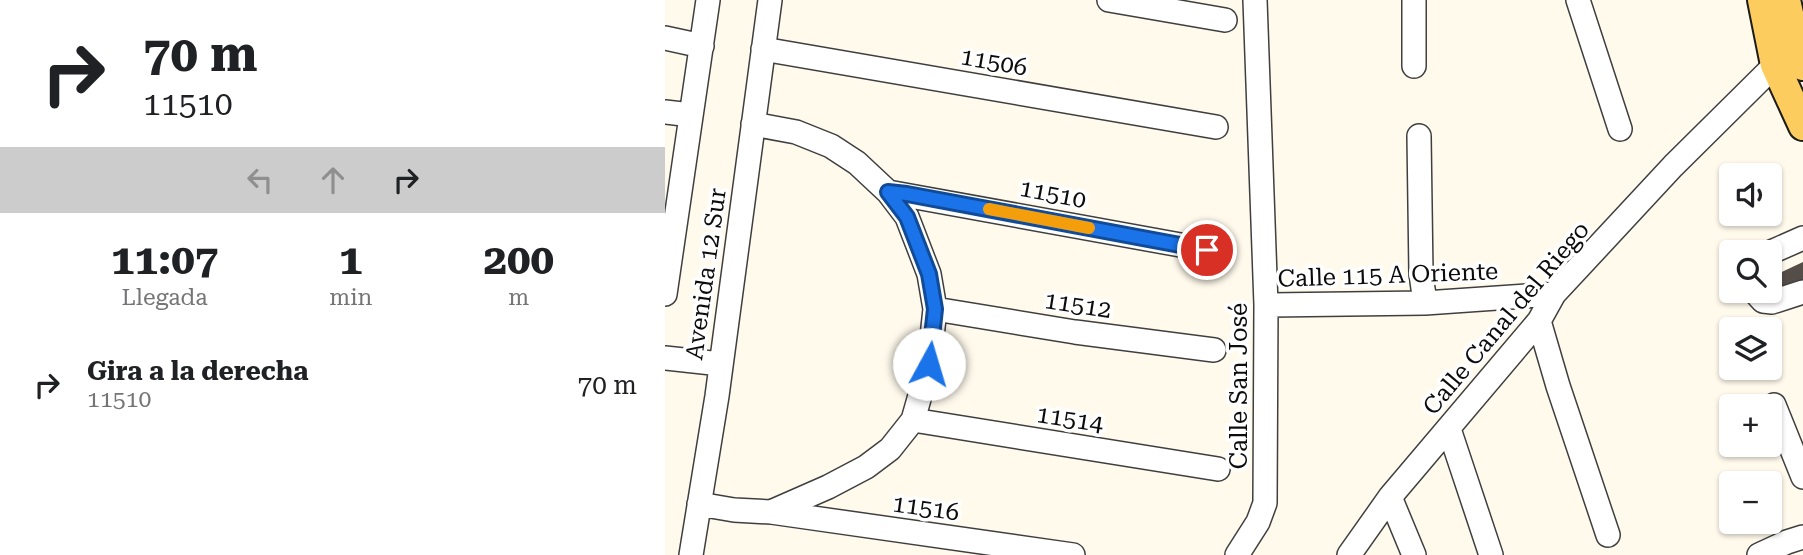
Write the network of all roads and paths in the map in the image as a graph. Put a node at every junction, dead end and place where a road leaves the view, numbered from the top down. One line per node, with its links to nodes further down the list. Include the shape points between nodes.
1 (708, 0): 11 (street, Avenida 12 Sur)
2 (1109, 0): 9 (street)
3 (1255, 0): 32 (street, Calle San José)
4 (1414, 0): 14 (street)
5 (1578, 0): 21 (street)
6 (1762, 0): 13 (main road)
7 (1786, 0): 15 (main road)
8 (765, 1): 12 (street, Avenida 12 Sur)
9 (1225, 20)
10 (665, 38): 11 (street)
11 (702, 46): 17 (street, Avenida 12 Sur)
12 (763, 49): 18 (street, Avenida 12 Sur); 20 (street, 11506)
13 (1775, 65): 19 (main road); 29 (street, Calle Canal del Riego, via 1672,166)
14 (1413, 66)
15 (1803, 66)
16 (665, 112): 17 (street)
17 (691, 116): 28 (street, Avenida 12 Sur)
18 (753, 124): 23 (street, via 796,132 831,146); 37 (street, Avenida 12 Sur)
19 (1803, 126)
20 (1216, 127)
21 (1620, 129)
22 (1419, 136): 31 (street)
23 (888, 192): 26 (street, 11510); 33 (street, via 907,217 919,245)
24 (1803, 238): 25 (street)
25 (1782, 247)
26 (1207, 250)
27 (1803, 292): 30 (street)
28 (665, 294)
29 (1554, 294): 31 (street, Calle 115 A Oriente); 34 (street, Calle Canal del Riego)
30 (1782, 299)
31 (1425, 303): 32 (street, Calle 115 A Oriente)
32 (1266, 305): 50 (street, Calle San José, via 1265,503)
33 (935, 309): 35 (street, 11512); 38 (street, via 929,364)
34 (1539, 321): 40 (street, Calle Canal del Riego); 46 (street)
35 (1214, 350)
36 (665, 358): 37 (street)
37 (721, 364): 44 (street, Avenida 12 Sur)
38 (913, 420): 41 (street, 11514); 45 (street, via 890,449 866,467)
39 (1782, 425): 42 (street)
40 (1449, 429): 43 (street, Calle Canal del Riego); 53 (street)
41 (1218, 469)
42 (1803, 477)
43 (1390, 497): 51 (street, Calle Canal del Riego); 52 (street)
44 (699, 504): 45 (street, 11516); 48 (street, Avenida 12 Sur)
45 (771, 512): 49 (street, 11516)
46 (1608, 535)
47 (1803, 537): 54 (street)
48 (691, 555)
49 (1073, 555)
50 (1237, 555)
51 (1349, 555)
52 (1414, 555)
53 (1491, 555)
54 (1759, 555)

